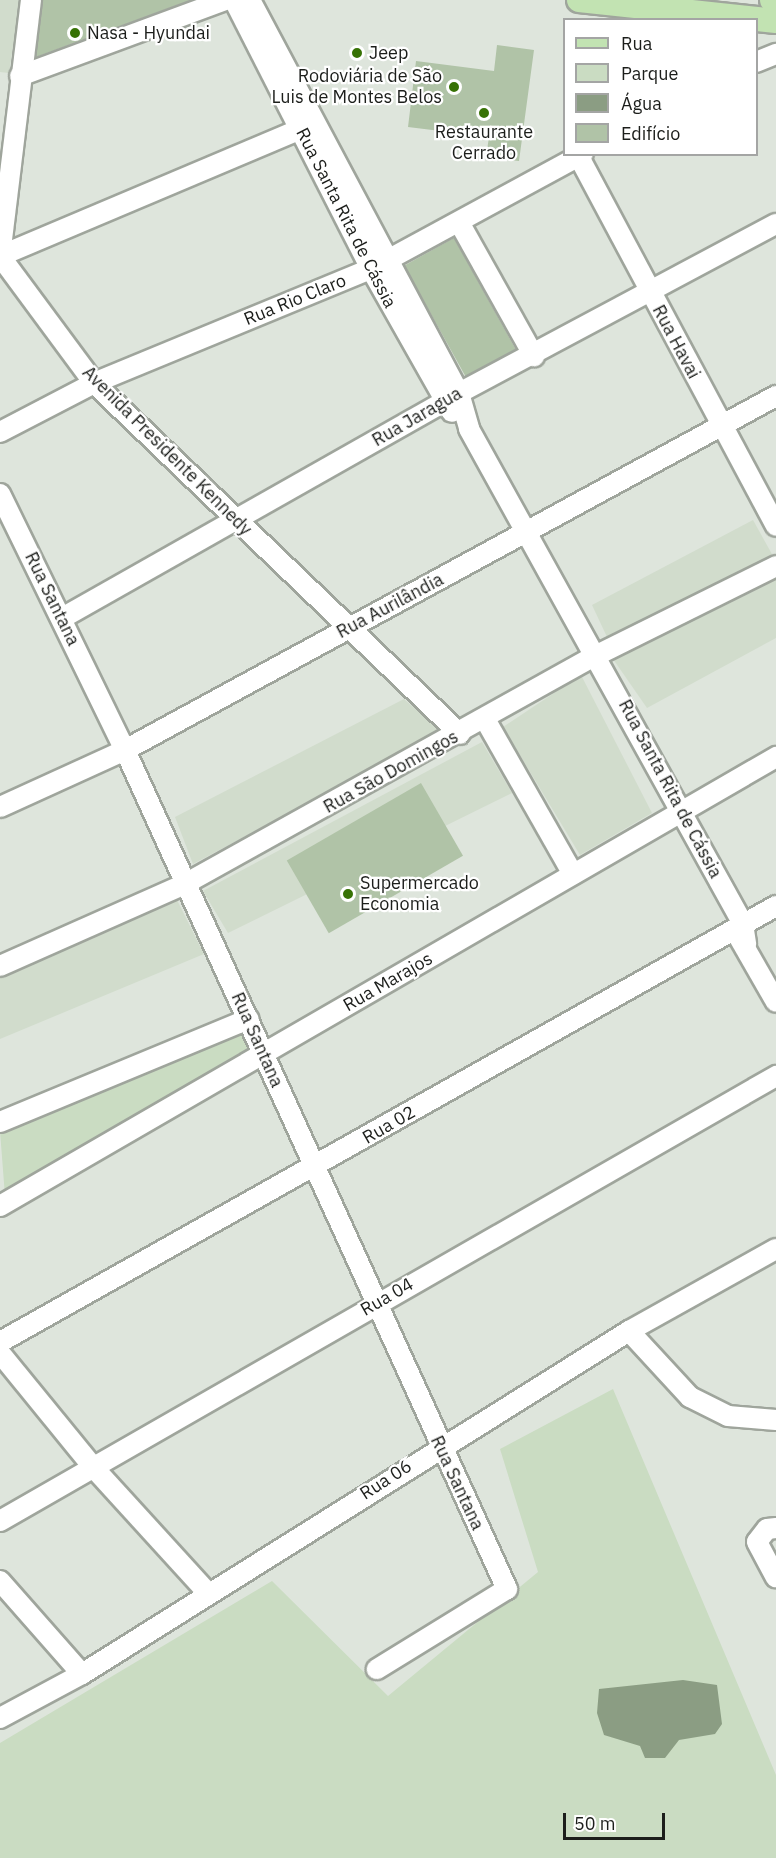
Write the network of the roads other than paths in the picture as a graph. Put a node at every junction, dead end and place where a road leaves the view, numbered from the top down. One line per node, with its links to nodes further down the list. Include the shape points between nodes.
1 (31, 0): 10 (street)
2 (226, 0): 10 (street)
3 (579, 0): 5 (main road)
4 (244, 1): 11 (street, Rua Santa Rita de Cássia)
5 (748, 18)
6 (758, 19): 7 (main road)
7 (776, 21)
8 (776, 54): 9 (street)
9 (758, 61)
10 (20, 76): 15 (street)
11 (308, 126): 15 (street); 16 (street, Rua Santa Rita de Cássia)
12 (581, 156): 13 (street, Rua Rio Claro); 17 (street, Rua Havai)
13 (459, 222): 16 (street, Rua Rio Claro); 18 (street)
14 (776, 225): 17 (street, Rua Jaragua)
15 (0, 256): 19 (street, Avenida Presidente Kennedy)
16 (379, 265): 19 (street, Rua Rio Claro); 21 (street, Rua Santa Rita de Cássia)
17 (650, 293): 18 (street, Rua Jaragua); 22 (street, Rua Havai)
18 (534, 357): 21 (street, Rua Jaragua)
19 (94, 383): 23 (street, Rua Rio Claro); 25 (street, Avenida Presidente Kennedy)
20 (776, 396): 22 (street, Rua Aurilândia)
21 (450, 398): 25 (street, Rua Jaragua); 27 (street, Rua Santa Rita de Cássia)
22 (720, 427): 26 (street, Rua Havai); 27 (street, Rua Aurilândia)
23 (0, 432)
24 (0, 494): 29 (street, Rua Santana)
25 (237, 520): 29 (street, Rua Jaragua); 30 (street, Avenida Presidente Kennedy)
26 (776, 526)
27 (526, 533): 30 (street, Rua Aurilândia); 31 (street, Rua Santa Rita de Cássia)
28 (776, 566): 31 (street, Rua São Domingos)
29 (62, 618): 34 (street, Rua Santana)
30 (347, 629): 33 (street, Avenida Presidente Kennedy); 34 (street, Rua Aurilândia)
31 (592, 657): 32 (street, Rua São Domingos); 37 (street, Rua Santa Rita de Cássia)
32 (486, 720): 33 (street, Rua São Domingos); 38 (street)
33 (460, 734): 39 (street, Rua São Domingos)
34 (125, 750): 36 (street, Rua Aurilândia); 39 (street, Rua Santana)
35 (776, 757): 37 (street, Rua Marajos)
36 (0, 807)
37 (676, 813): 38 (street, Rua Marajos); 41 (street, Rua Santa Rita de Cássia)
38 (573, 874): 45 (street, Rua Marajos)
39 (183, 885): 42 (street, Rua São Domingos); 44 (street, Rua Santana)
40 (776, 906): 41 (street, Rua 02)
41 (738, 927): 43 (street, Rua Santa Rita de Cássia); 48 (street, Rua 02)
42 (0, 966)
43 (776, 1002)
44 (249, 1019): 45 (street, Rua Santana); 47 (street)
45 (263, 1055): 48 (street, Rua Santana); 49 (street, Rua Marajos)
46 (776, 1077): 51 (street, Rua 04)
47 (0, 1122)
48 (314, 1168): 51 (street, Rua Santana); 53 (street, Rua 02)
49 (0, 1206)
50 (776, 1249): 52 (street, Rua 06)
51 (377, 1302): 56 (street, Rua Santana); 57 (street, Rua 04)
52 (629, 1331): 55 (street, via 690,1397 728,1416); 56 (street, Rua 06)
53 (0, 1342)
54 (0, 1353): 57 (street)
55 (776, 1420)
56 (439, 1446): 62 (street, Rua 06); 63 (street, Rua Santana, via 507,1589)
57 (92, 1466): 58 (street, Rua 04); 62 (street)
58 (0, 1521)
59 (776, 1528): 60 (street, via 767,1529 757,1542)
60 (776, 1577)
61 (0, 1581): 64 (street)
62 (208, 1593): 64 (street, Rua 06)
63 (377, 1669)
64 (82, 1674): 65 (street, Rua 06)
65 (0, 1718)

